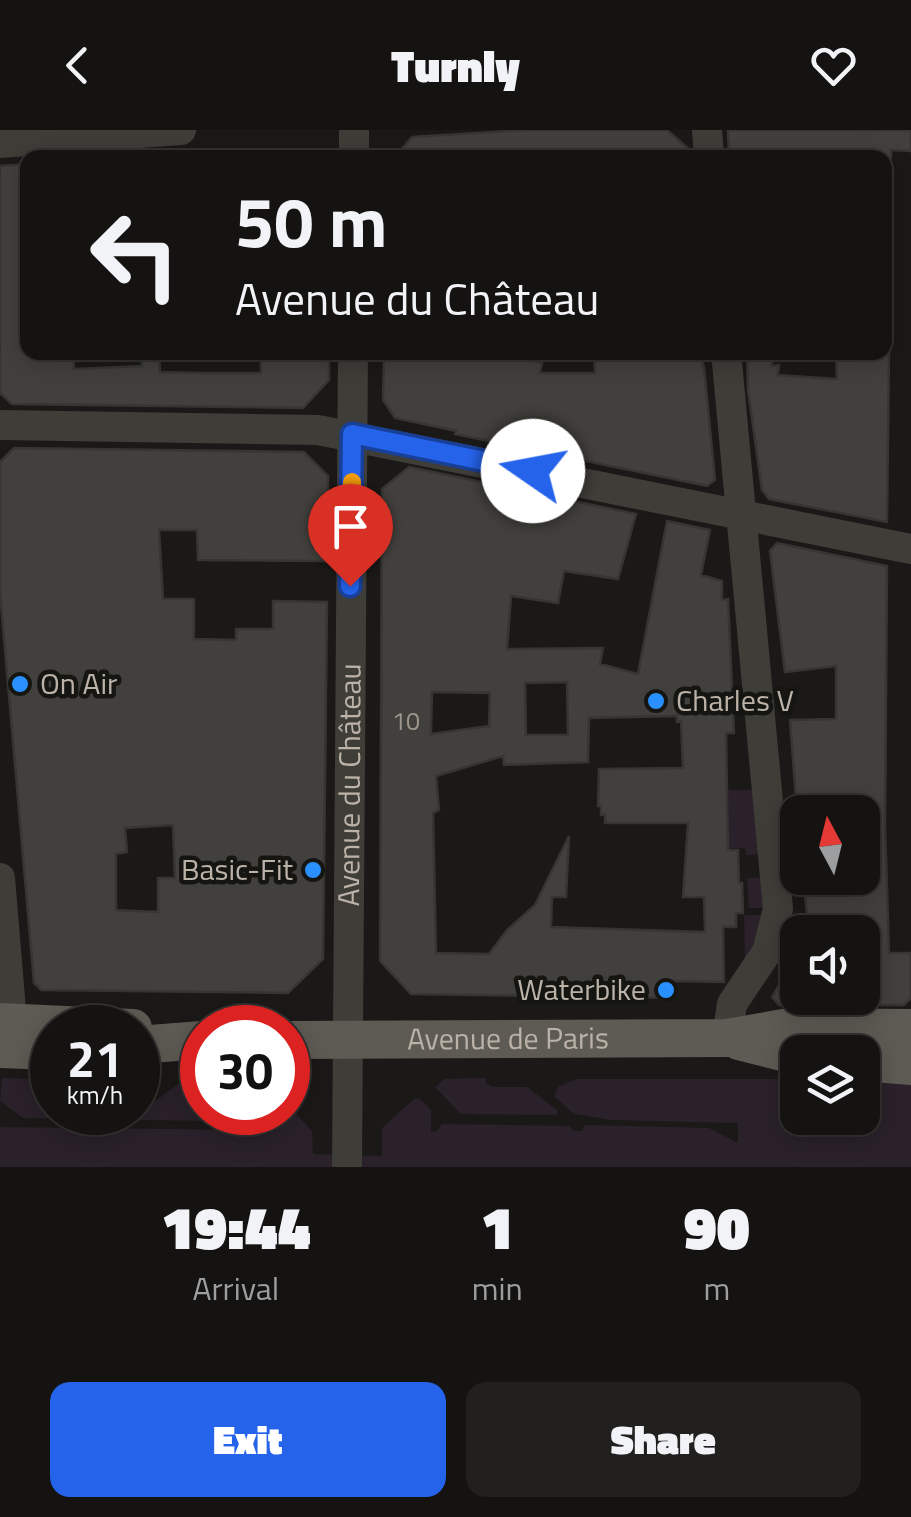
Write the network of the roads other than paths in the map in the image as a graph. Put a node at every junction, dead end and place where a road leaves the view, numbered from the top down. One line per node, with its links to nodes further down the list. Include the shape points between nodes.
1 (181, 130): 2 (street)
2 (0, 142)
3 (353, 360): 6 (street, Avenue du Château)
4 (727, 360): 7 (street)
5 (0, 425): 6 (street)
6 (352, 434): 7 (street); 14 (street, Avenue du Château)
7 (740, 513): 8 (street); 13 (street, via 778,910 767,952 732,1004)
8 (911, 549)
9 (0, 878): 12 (street)
10 (911, 1028): 13 (main road, Avenue de Paris, via 789,1026)
11 (30, 1030): 12 (main road)
12 (4, 1031): 16 (main road)
13 (727, 1038): 14 (main road, Avenue de Paris); 17 (main road, Avenue de Paris)
14 (350, 1039): 15 (main road, Avenue de Paris); 20 (street, Avenue du Château)
15 (310, 1040)
16 (30, 1041)
17 (780, 1051)
18 (880, 1063): 19 (main road)
19 (911, 1066)
20 (348, 1162)

